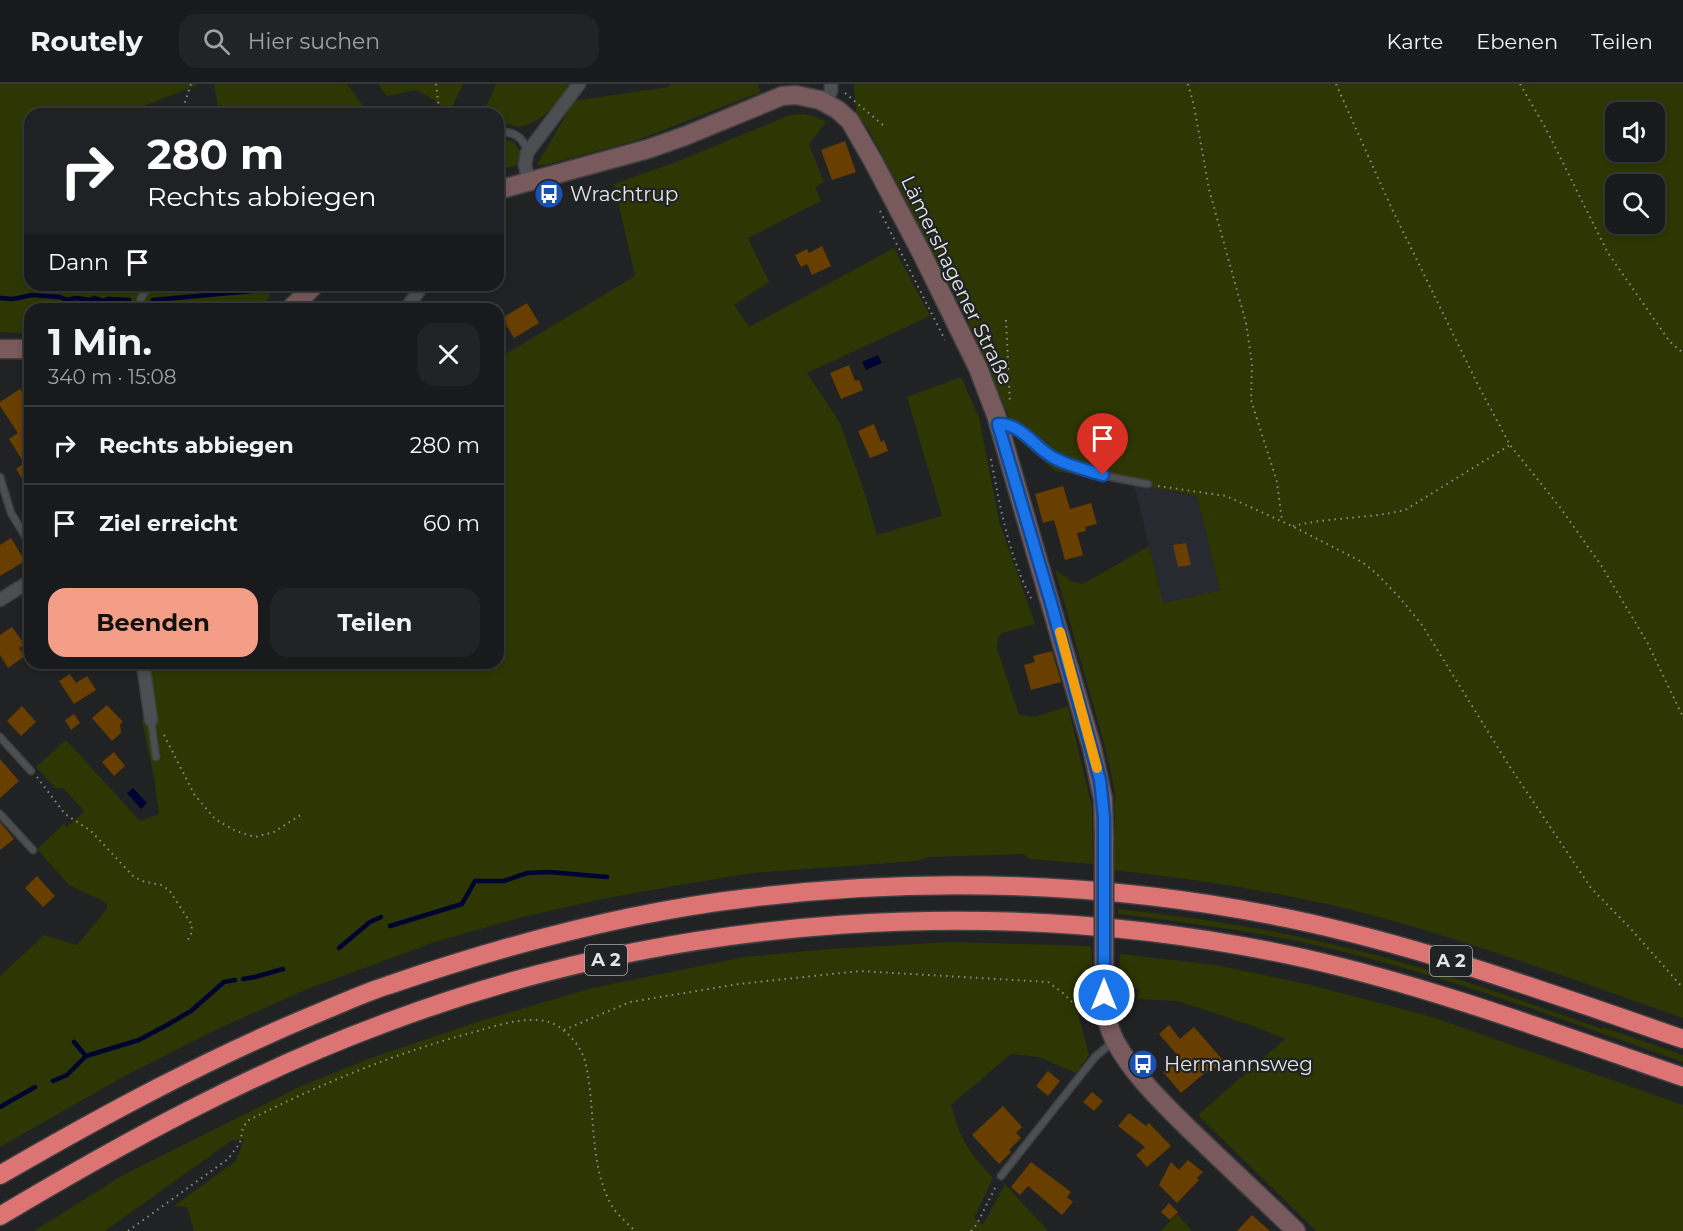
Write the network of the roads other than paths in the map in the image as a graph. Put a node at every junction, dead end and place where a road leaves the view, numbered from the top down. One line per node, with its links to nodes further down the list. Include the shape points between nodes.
1 (579, 84): 4 (street)
2 (829, 91): 5 (main road, Lämershagener Straße, via 782,96 658,146); 11 (main road, Lämershagener Straße, via 873,161 959,325)
3 (504, 132): 4 (lane, via 521,138)
4 (527, 153): 5 (street)
5 (529, 182): 6 (main road, Lämershagener Straße)
6 (504, 188)
7 (309, 291): 8 (main road)
8 (296, 303)
9 (24, 349): 10 (main road)
10 (0, 350)
11 (1005, 424): 13 (lane, via 1064,463); 24 (main road, Lämershagener Straße, bridge, via 1103,799 1105,1011)
12 (0, 477): 14 (lane, via 11,513)
13 (1148, 484)
14 (24, 534)
15 (24, 586): 16 (street)
16 (0, 600)
17 (144, 669): 18 (street)
18 (151, 720): 20 (lane)
19 (0, 736): 21 (lane)
20 (156, 757)
21 (31, 771)
22 (0, 814): 23 (lane)
23 (33, 850)
24 (1118, 1038): 28 (lane, via 1095,1057); 30 (main road, Lämershagener Straße, via 1139,1076 1174,1114)
25 (1683, 1039): 27 (highway, A 2, via 1396,944 1288,918 1090,890 990,886 865,888 748,898 636,916 499,950 386,986 262,1036 143,1095)
26 (1683, 1077): 29 (highway, A 2, via 1409,985 1263,950 1077,926 968,920 853,924 679,944 460,997 252,1079)
27 (0, 1175)
28 (1001, 1176)
29 (0, 1216)
30 (1296, 1231)

